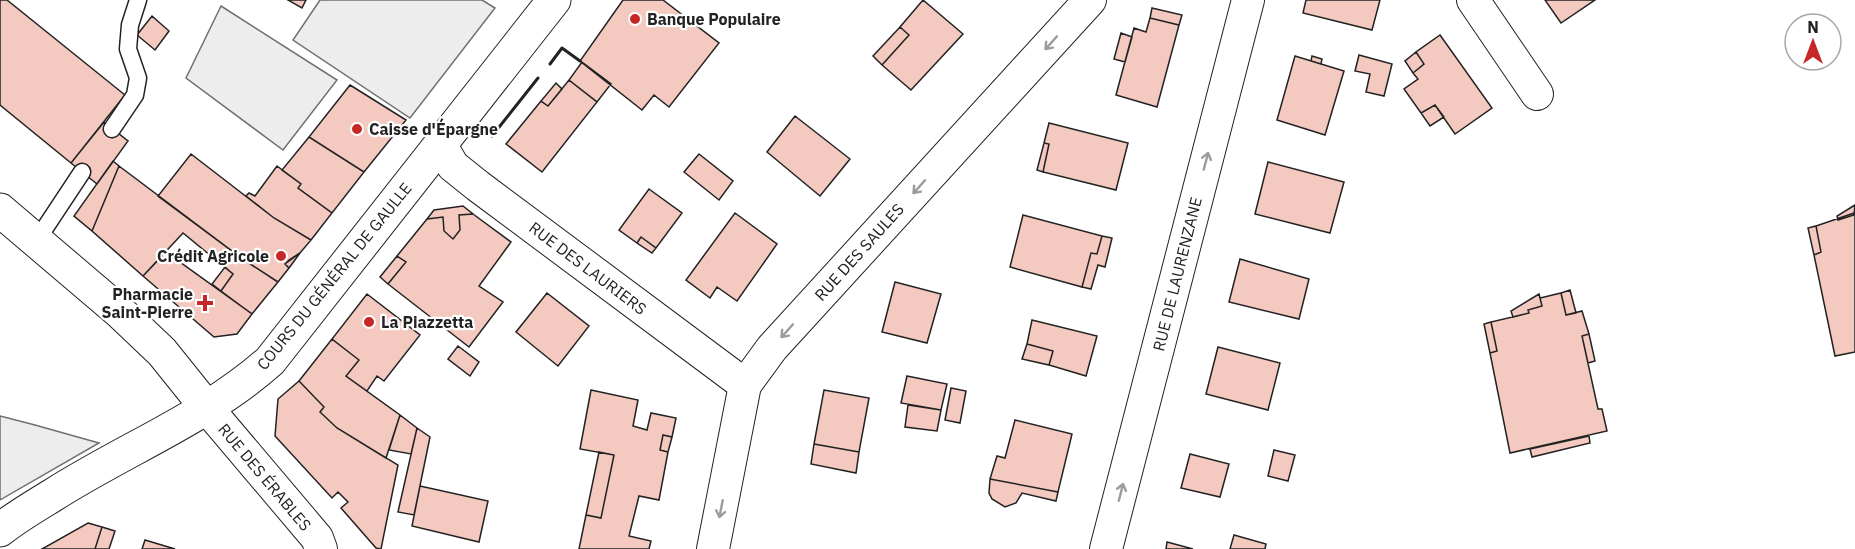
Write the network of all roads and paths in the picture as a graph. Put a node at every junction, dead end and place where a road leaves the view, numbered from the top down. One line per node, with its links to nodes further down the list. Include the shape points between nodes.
1 (138, 0): 7 (lane, via 128,49 138,78 135,95)
2 (554, 0): 8 (main road, COURS DU GÉNÉRAL DE GAULLE)
3 (1090, 0): 12 (street, RUE DES SAULES, one-way to 12, via 772,348)
4 (1248, 0): 17 (street, RUE DE LAURENZANE, one-way to 4)
5 (1473, 0): 6 (street)
6 (1537, 94)
7 (112, 129)
8 (440, 144): 12 (street, RUE DES LAURIERS, via 453,166 478,186); 13 (main road, COURS DU GÉNÉRAL DE GAULLE, via 270,361)
9 (82, 172): 11 (lane)
10 (0, 210): 11 (main road)
11 (37, 240): 13 (main road, via 162,352)
12 (745, 385): 16 (street, RUE DES SAULES, one-way to 16)
13 (207, 408): 14 (main road, COURS DU GÉNÉRAL DE GAULLE, via 68,485); 15 (street, RUE DES ÉRABLES, via 317,538)
14 (0, 530)
15 (321, 549)
16 (713, 549)
17 (1106, 549)

